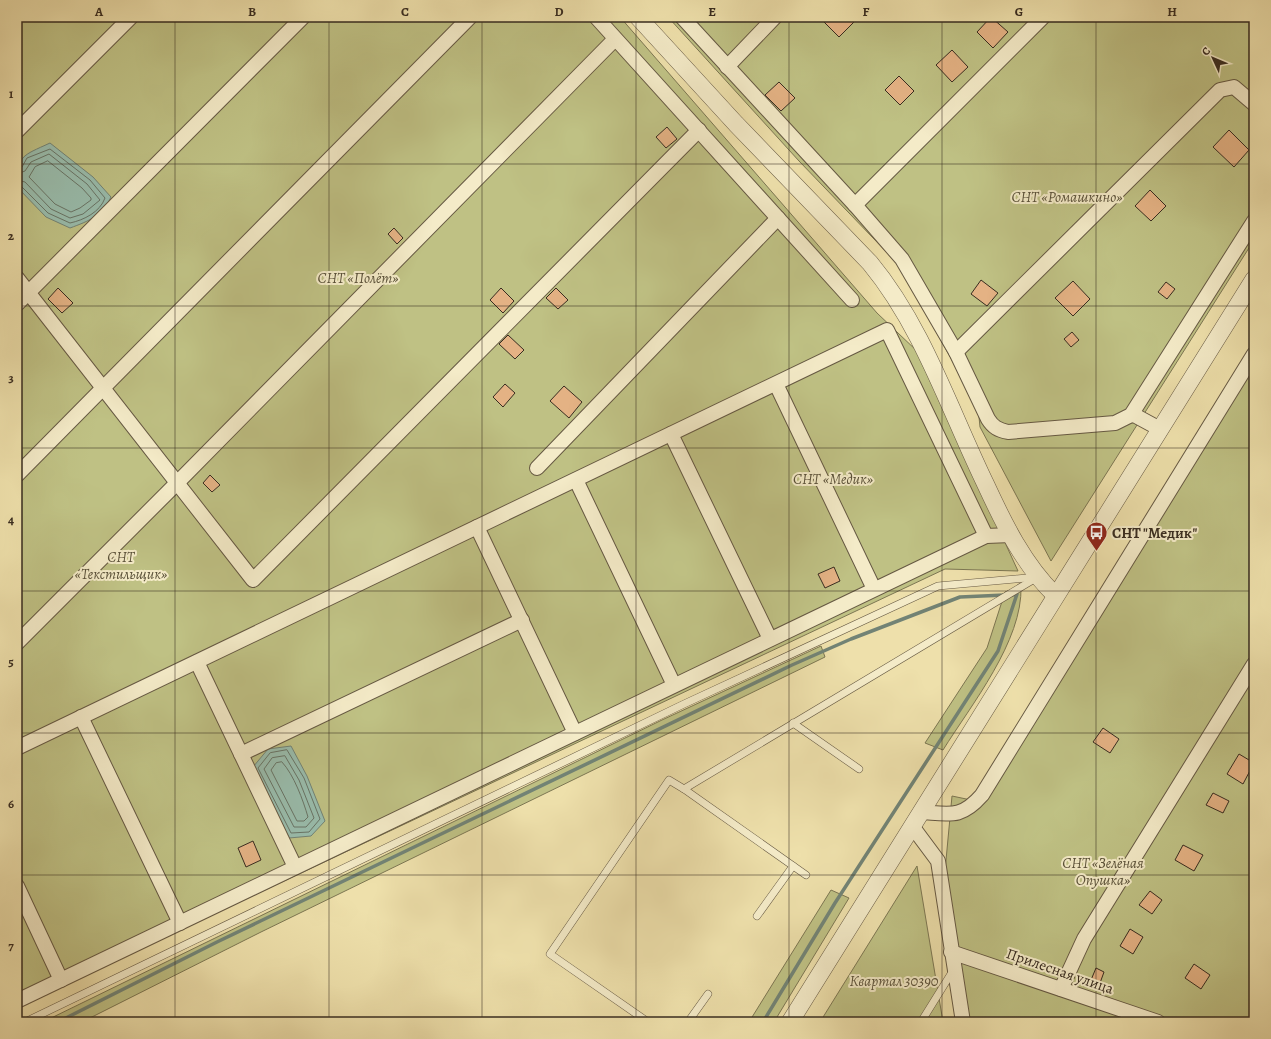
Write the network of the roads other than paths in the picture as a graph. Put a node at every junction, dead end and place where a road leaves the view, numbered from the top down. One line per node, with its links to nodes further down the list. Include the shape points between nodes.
1 (130, 17): 13 (street)
2 (303, 17): 19 (street)
3 (470, 17): 25 (street)
4 (596, 17): 9 (street)
5 (638, 17): 34 (street, via 886,281 924,350)
6 (682, 17): 10 (street)
7 (775, 17): 10 (street)
8 (1043, 17): 14 (street)
9 (616, 39): 12 (street); 32 (street)
10 (727, 67): 14 (street)
11 (1254, 104): 22 (street, via 1234,87 1220,90)
12 (698, 130): 15 (street); 32 (street, via 253,580)
13 (17, 131)
14 (855, 205): 22 (street, via 902,258)
15 (778, 218): 20 (street); 29 (street)
16 (1254, 221): 26 (street)
17 (17, 278): 19 (street)
18 (1254, 279): 27 (street)
19 (29, 293): 21 (street); 25 (street)
20 (852, 300)
21 (17, 304)
22 (956, 352): 26 (street, via 988,419 992,426 999,430 1008,432 1115,423)
23 (1254, 354): 52 (street, via 982,795 963,812)
24 (776, 384): 28 (street); 35 (street, via 887,330); 37 (street)
25 (103, 387): 30 (street); 32 (street)
26 (1131, 415): 27 (street)
27 (1160, 429): 38 (street)
28 (671, 434): 31 (street); 40 (street)
29 (537, 468)
30 (17, 475)
31 (576, 480): 33 (street); 44 (street)
32 (178, 482): 41 (street)
33 (477, 527): 39 (street); 42 (street)
34 (1011, 535): 35 (street); 36 (street)
35 (986, 536): 37 (street)
36 (1038, 577): 38 (street); 46 (lane); 65 (lane, via 938,586 677,707)
37 (874, 589): 40 (street)
38 (1055, 595): 52 (street)
39 (522, 620): 47 (street); 49 (street)
40 (770, 639): 44 (street)
41 (17, 643)
42 (197, 662): 45 (street); 49 (street)
43 (1254, 664): 62 (street, via 1084,939)
44 (674, 685): 47 (street)
45 (81, 717): 48 (street); 58 (street)
46 (793, 723): 50 (lane); 51 (lane)
47 (575, 733): 54 (street)
48 (17, 748)
49 (241, 754): 54 (street)
50 (860, 769)
51 (684, 789): 53 (lane); 66 (lane, via 669,780 550,954)
52 (916, 819): 59 (street, via 938,861); 68 (street)
53 (793, 866): 55 (lane); 57 (lane)
54 (295, 868): 58 (street)
55 (806, 875)
56 (17, 886): 61 (street)
57 (757, 916)
58 (180, 923): 61 (street)
59 (951, 952): 60 (street); 62 (street, Прилесная улица)
60 (954, 968): 69 (lane); 70 (street)
61 (62, 980): 64 (street)
62 (1061, 989): 71 (street, Прилесная улица)
63 (708, 994): 67 (lane)
64 (17, 1001)
65 (25, 1022)
66 (648, 1022)
67 (688, 1022)
68 (790, 1022)
69 (921, 1022)
70 (963, 1022)
71 (1158, 1022)

